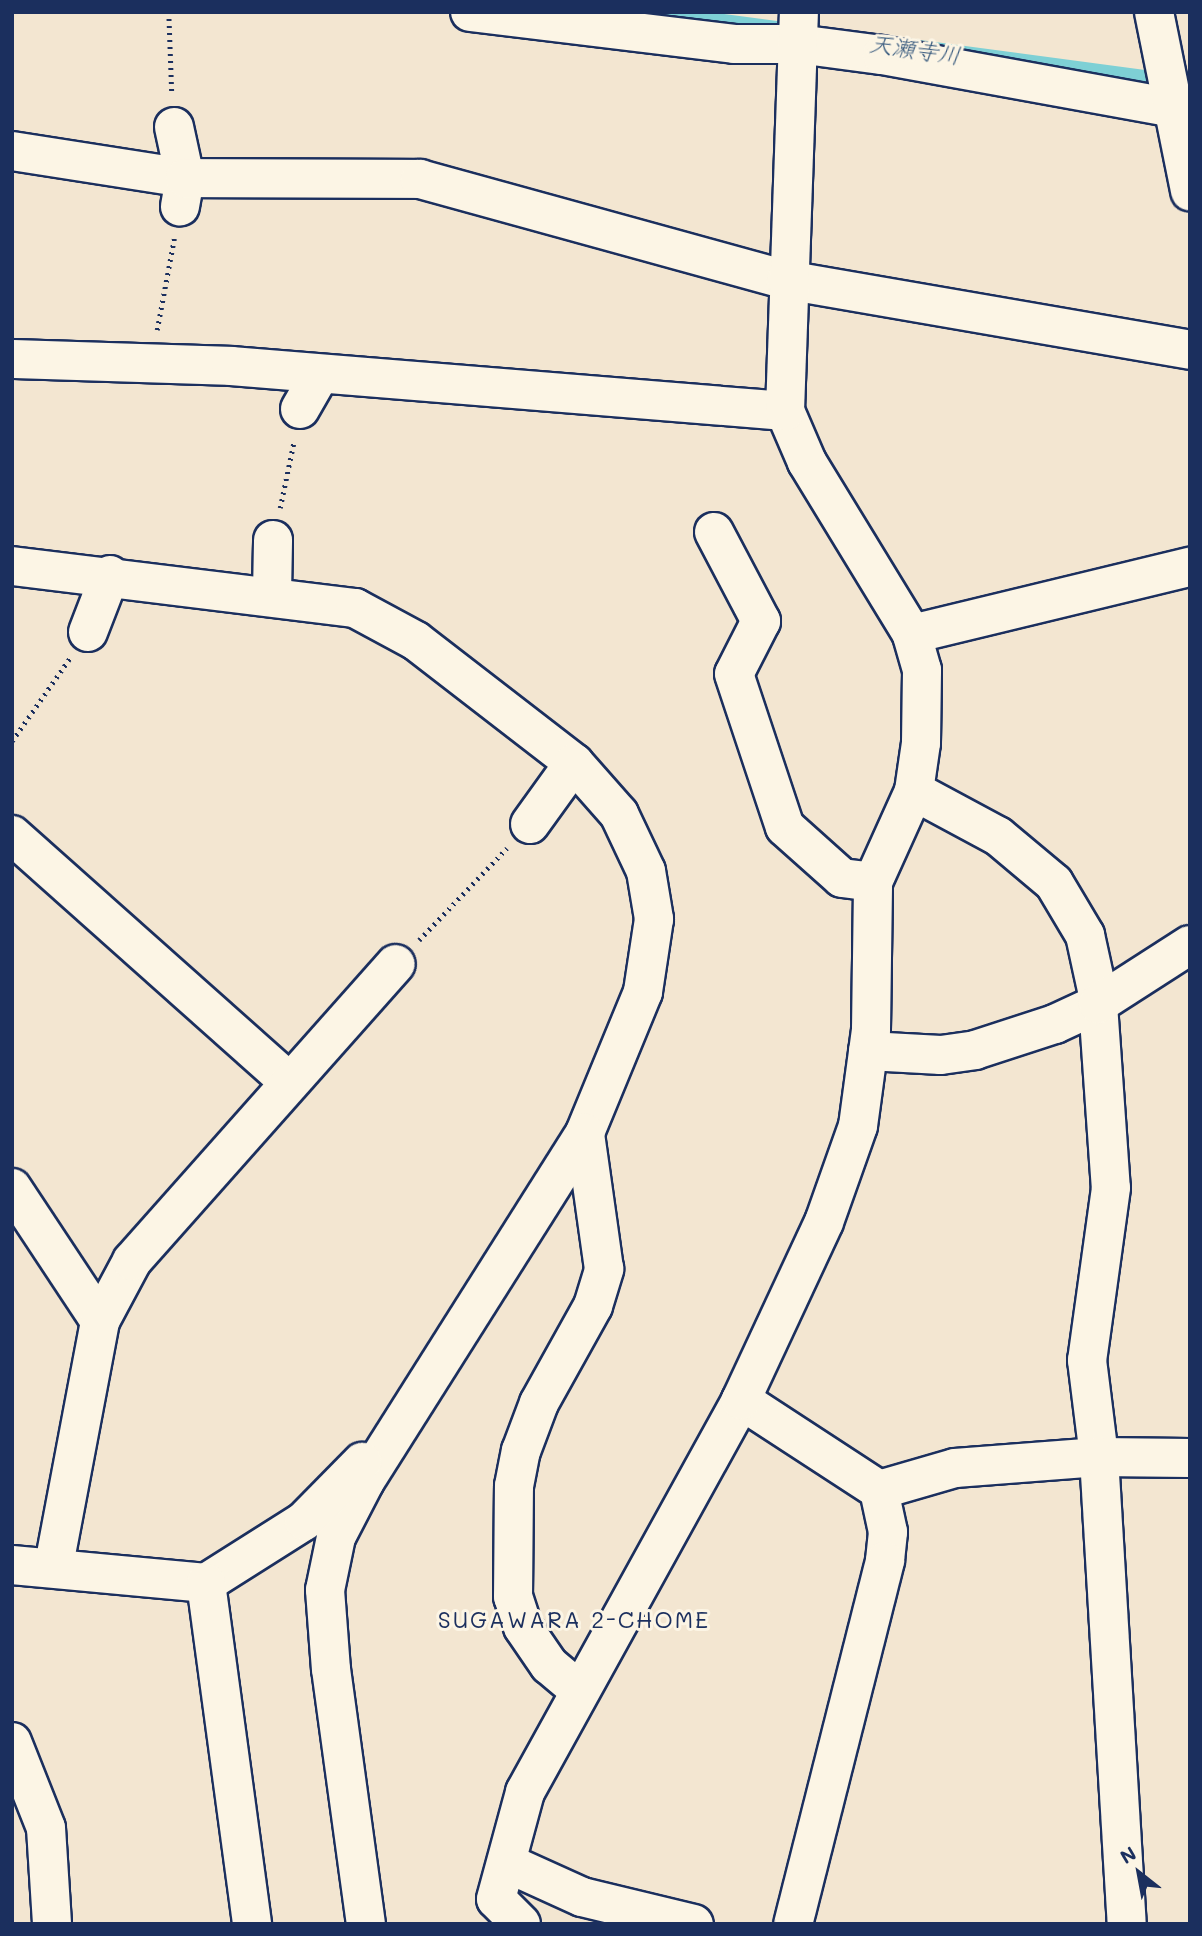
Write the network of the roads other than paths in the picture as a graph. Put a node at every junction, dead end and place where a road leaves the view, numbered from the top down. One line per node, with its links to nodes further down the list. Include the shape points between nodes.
1 (470, 12): 3 (street, via 734,44)
2 (1154, 12): 4 (street)
3 (799, 27): 4 (street, via 882,55); 9 (street)
4 (1174, 97): 7 (street)
5 (174, 127): 8 (street)
6 (12, 151): 8 (street)
7 (1190, 191)
8 (183, 193): 9 (street, via 421,179)
9 (786, 280): 10 (street); 14 (street)
10 (1190, 350)
11 (12, 359): 12 (street, via 149,359)
12 (319, 376): 13 (street); 14 (street)
13 (300, 409)
14 (785, 411): 22 (street, via 807,462)
15 (714, 532): 27 (street, via 761,621 734,674 785,827 842,877)
16 (273, 540): 20 (street)
17 (12, 566): 19 (street)
18 (1190, 567): 22 (street)
19 (110, 575): 20 (street); 21 (street)
20 (272, 594): 23 (street, via 355,608 416,641)
21 (88, 632)
22 (912, 634): 24 (street, via 922,670 922,743)
23 (574, 762): 25 (street); 33 (street, via 619,814 646,871 654,919 643,992)
24 (914, 791): 27 (street); 30 (street, via 998,836 1054,883 1085,936)
25 (530, 824)
26 (12, 835): 32 (street)
27 (873, 882): 31 (street)
28 (1190, 944): 30 (street)
29 (396, 964): 32 (street)
30 (1098, 1004): 31 (street, via 1055,1024 975,1050 941,1055); 38 (street, via 1111,1188 1087,1360)
31 (868, 1051): 36 (street, via 858,1126 824,1222)
32 (289, 1082): 35 (street, via 132,1261)
33 (585, 1133): 37 (street); 44 (street, via 604,1269 593,1306 539,1403 521,1451 514,1486 513,1597 523,1627 549,1665)
34 (12, 1188): 35 (street)
35 (100, 1321): 42 (street)
36 (741, 1400): 40 (street); 44 (street)
37 (404, 1417): 43 (street, via 304,1521); 49 (street, via 336,1537 325,1590 331,1669)
38 (1099, 1457): 39 (street); 40 (street, via 955,1468); 53 (street)
39 (1190, 1458)
40 (879, 1490): 52 (street, via 888,1532 885,1561)
41 (12, 1565): 42 (street)
42 (54, 1565): 43 (street)
43 (206, 1583): 48 (street)
44 (580, 1691): 46 (street, via 525,1792)
45 (16, 1763): 47 (street, via 46,1828)
46 (508, 1863): 50 (street, via 496,1899); 51 (street, via 582,1897)
47 (52, 1924)
48 (252, 1924)
49 (366, 1924)
50 (521, 1924)
51 (694, 1924)
52 (793, 1924)
53 (1127, 1924)

